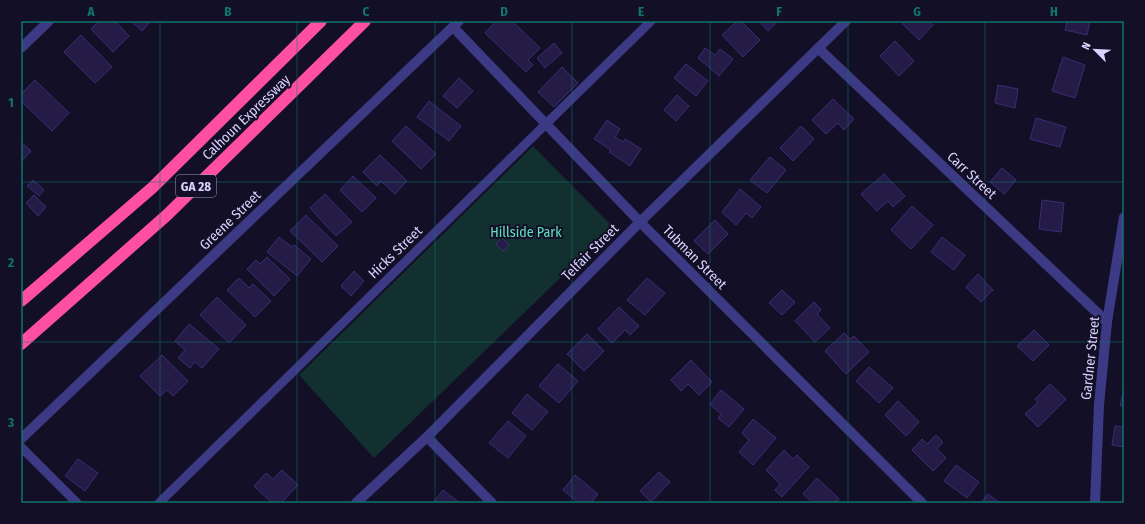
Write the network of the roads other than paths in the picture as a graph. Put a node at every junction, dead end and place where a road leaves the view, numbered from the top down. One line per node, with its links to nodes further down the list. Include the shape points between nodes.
1 (49, 21): 7 (street)
2 (321, 21): 12 (highway, Calhoun Expressway / GA 28, via 152,188)
3 (365, 21): 14 (highway, Calhoun Expressway / GA 28, via 167,215)
4 (651, 21): 9 (lane, Hicks Street)
5 (846, 21): 8 (street, Telfair Street)
6 (456, 24): 9 (street, Tubman Street); 16 (street, Greene Street)
7 (21, 48)
8 (818, 48): 11 (street, Telfair Street); 13 (street, Carr Street)
9 (545, 124): 11 (street, Tubman Street); 19 (lane, Hicks Street)
10 (1124, 217): 13 (street, Gardner Street)
11 (640, 222): 15 (street, Telfair Street); 22 (street, Tubman Street)
12 (21, 301)
13 (1107, 322): 23 (street, Gardner Street, via 1099,405)
14 (21, 344)
15 (427, 437): 20 (street, Telfair Street); 21 (street)
16 (21, 439)
17 (21, 447): 18 (lane)
18 (77, 503)
19 (159, 503)
20 (356, 503)
21 (492, 503)
22 (922, 503)
23 (1095, 503)

